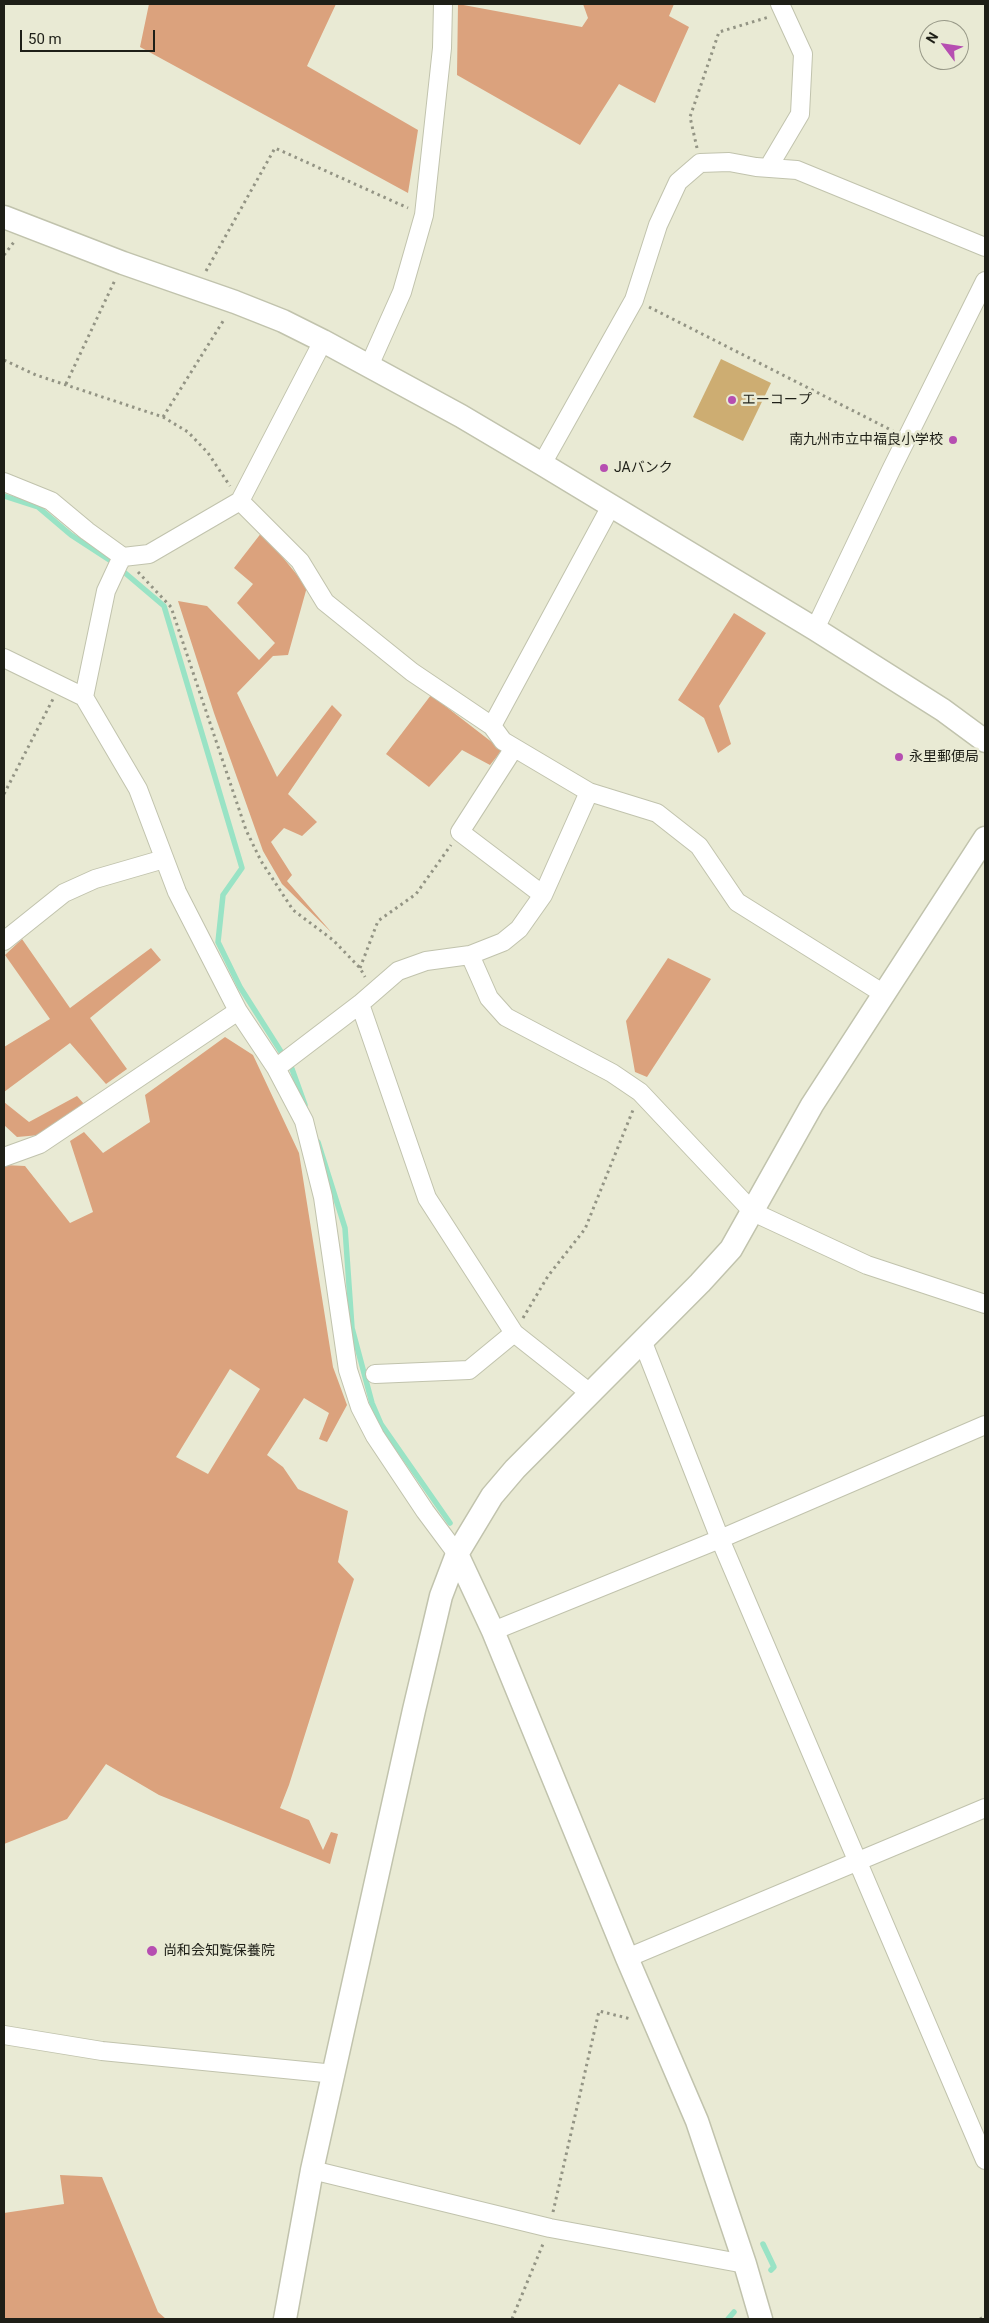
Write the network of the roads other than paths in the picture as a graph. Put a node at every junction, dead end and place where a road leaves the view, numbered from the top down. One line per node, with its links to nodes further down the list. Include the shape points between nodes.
1 (443, 4): 8 (street, via 442,48 424,215 402,292)
2 (782, 8): 3 (street, via 803,54 800,114)
3 (768, 168): 5 (street, via 797,170); 9 (street, via 729,162 700,162 678,182 658,225 634,300)
4 (4, 217): 7 (street, via 235,302)
5 (985, 247)
6 (985, 281): 14 (street)
7 (323, 341): 8 (street); 11 (street)
8 (369, 366): 9 (street)
9 (542, 464): 12 (street)
10 (4, 482): 13 (street, via 51,501)
11 (240, 501): 13 (street, via 149,554); 17 (street, via 300,561 325,602 412,672)
12 (611, 506): 14 (street); 17 (street)
13 (119, 564): 16 (street, via 106,591)
14 (816, 629): 18 (street, via 943,710)
15 (4, 658): 16 (street)
16 (84, 697): 22 (street, via 138,788)
17 (492, 726): 19 (street, via 503,741)
18 (985, 741)
19 (514, 748): 20 (street); 23 (street, via 460,832)
20 (589, 792): 23 (street); 26 (street, via 657,813 699,846 737,902)
21 (985, 838): 26 (street)
22 (164, 859): 24 (street, via 95,879 64,892); 28 (street, via 177,892)
23 (543, 895): 25 (street, via 519,929 504,942)
24 (4, 941)
25 (470, 955): 27 (street, via 426,961 398,971); 31 (street, via 489,998 506,1017 612,1073 640,1092)
26 (884, 994): 31 (street, via 812,1105)
27 (360, 1004): 29 (street); 33 (street, via 427,1198)
28 (238, 1011): 29 (street); 30 (street, via 40,1144)
29 (284, 1062): 39 (street, via 304,1121 323,1197 348,1370 360,1407 424,1511)
30 (4, 1157)
31 (753, 1212): 32 (street, via 867,1265); 34 (street, via 731,1249)
32 (985, 1304)
33 (514, 1333): 35 (street, via 469,1370); 36 (street)
34 (642, 1340): 36 (street); 38 (street)
35 (375, 1374)
36 (590, 1393): 39 (street, via 514,1469 492,1496)
37 (985, 1425): 38 (street)
38 (720, 1539): 40 (street); 42 (street)
39 (457, 1554): 40 (street); 45 (street, via 441,1596)
40 (493, 1631): 43 (street)
41 (985, 1808): 42 (street)
42 (858, 1861): 43 (street); 46 (street)
43 (627, 1958): 48 (street, via 697,2121)
44 (4, 2035): 45 (street, via 102,2051)
45 (334, 2074): 47 (street)
46 (985, 2160)
47 (312, 2170): 48 (street, via 550,2228); 49 (street)
48 (745, 2264): 50 (street)
49 (285, 2319)
50 (761, 2319)

